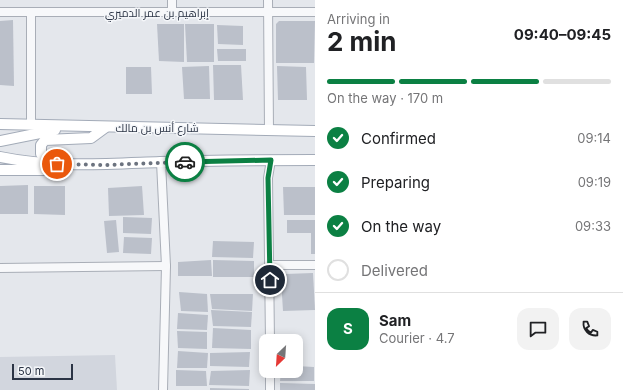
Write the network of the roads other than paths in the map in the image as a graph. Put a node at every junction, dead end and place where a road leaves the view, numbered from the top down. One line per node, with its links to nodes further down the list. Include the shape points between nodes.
1 (172, 0): 6 (street)
2 (268, 0): 7 (street)
3 (0, 12): 4 (street, إبراهيم بن عمر الدميري)
4 (31, 12): 6 (street, إبراهيم بن عمر الدميري); 9 (street)
5 (315, 12): 7 (street, إبراهيم بن عمر الدميري)
6 (172, 13): 7 (street, إبراهيم بن عمر الدميري)
7 (268, 13): 12 (street)
8 (0, 124): 9 (main road, شارع أنس بن مالك)
9 (31, 125): 10 (main road, شارع أنس بن مالك)
10 (68, 125): 11 (main road, شارع أنس بن مالك); 14 (main road, via 47,132)
11 (106, 127): 12 (main road, شارع أنس بن مالك); 19 (main road, via 91,138 49,139 40,145 40,151 45,157 63,160)
12 (269, 130): 13 (main road, شارع أنس بن مالك)
13 (315, 131)
14 (0, 141)
15 (0, 157): 19 (main road)
16 (271, 160): 17 (main road); 18 (main road); 21 (street, via 268,178)
17 (315, 160)
18 (161, 162): 19 (main road); 23 (street)
19 (72, 165): 20 (main road, via 58,170)
20 (0, 170)
21 (270, 265): 22 (street); 25 (street)
22 (315, 265)
23 (166, 266): 24 (street); 27 (street)
24 (0, 268)
25 (270, 334)
26 (270, 378): 28 (street)
27 (163, 390)
28 (270, 390)

